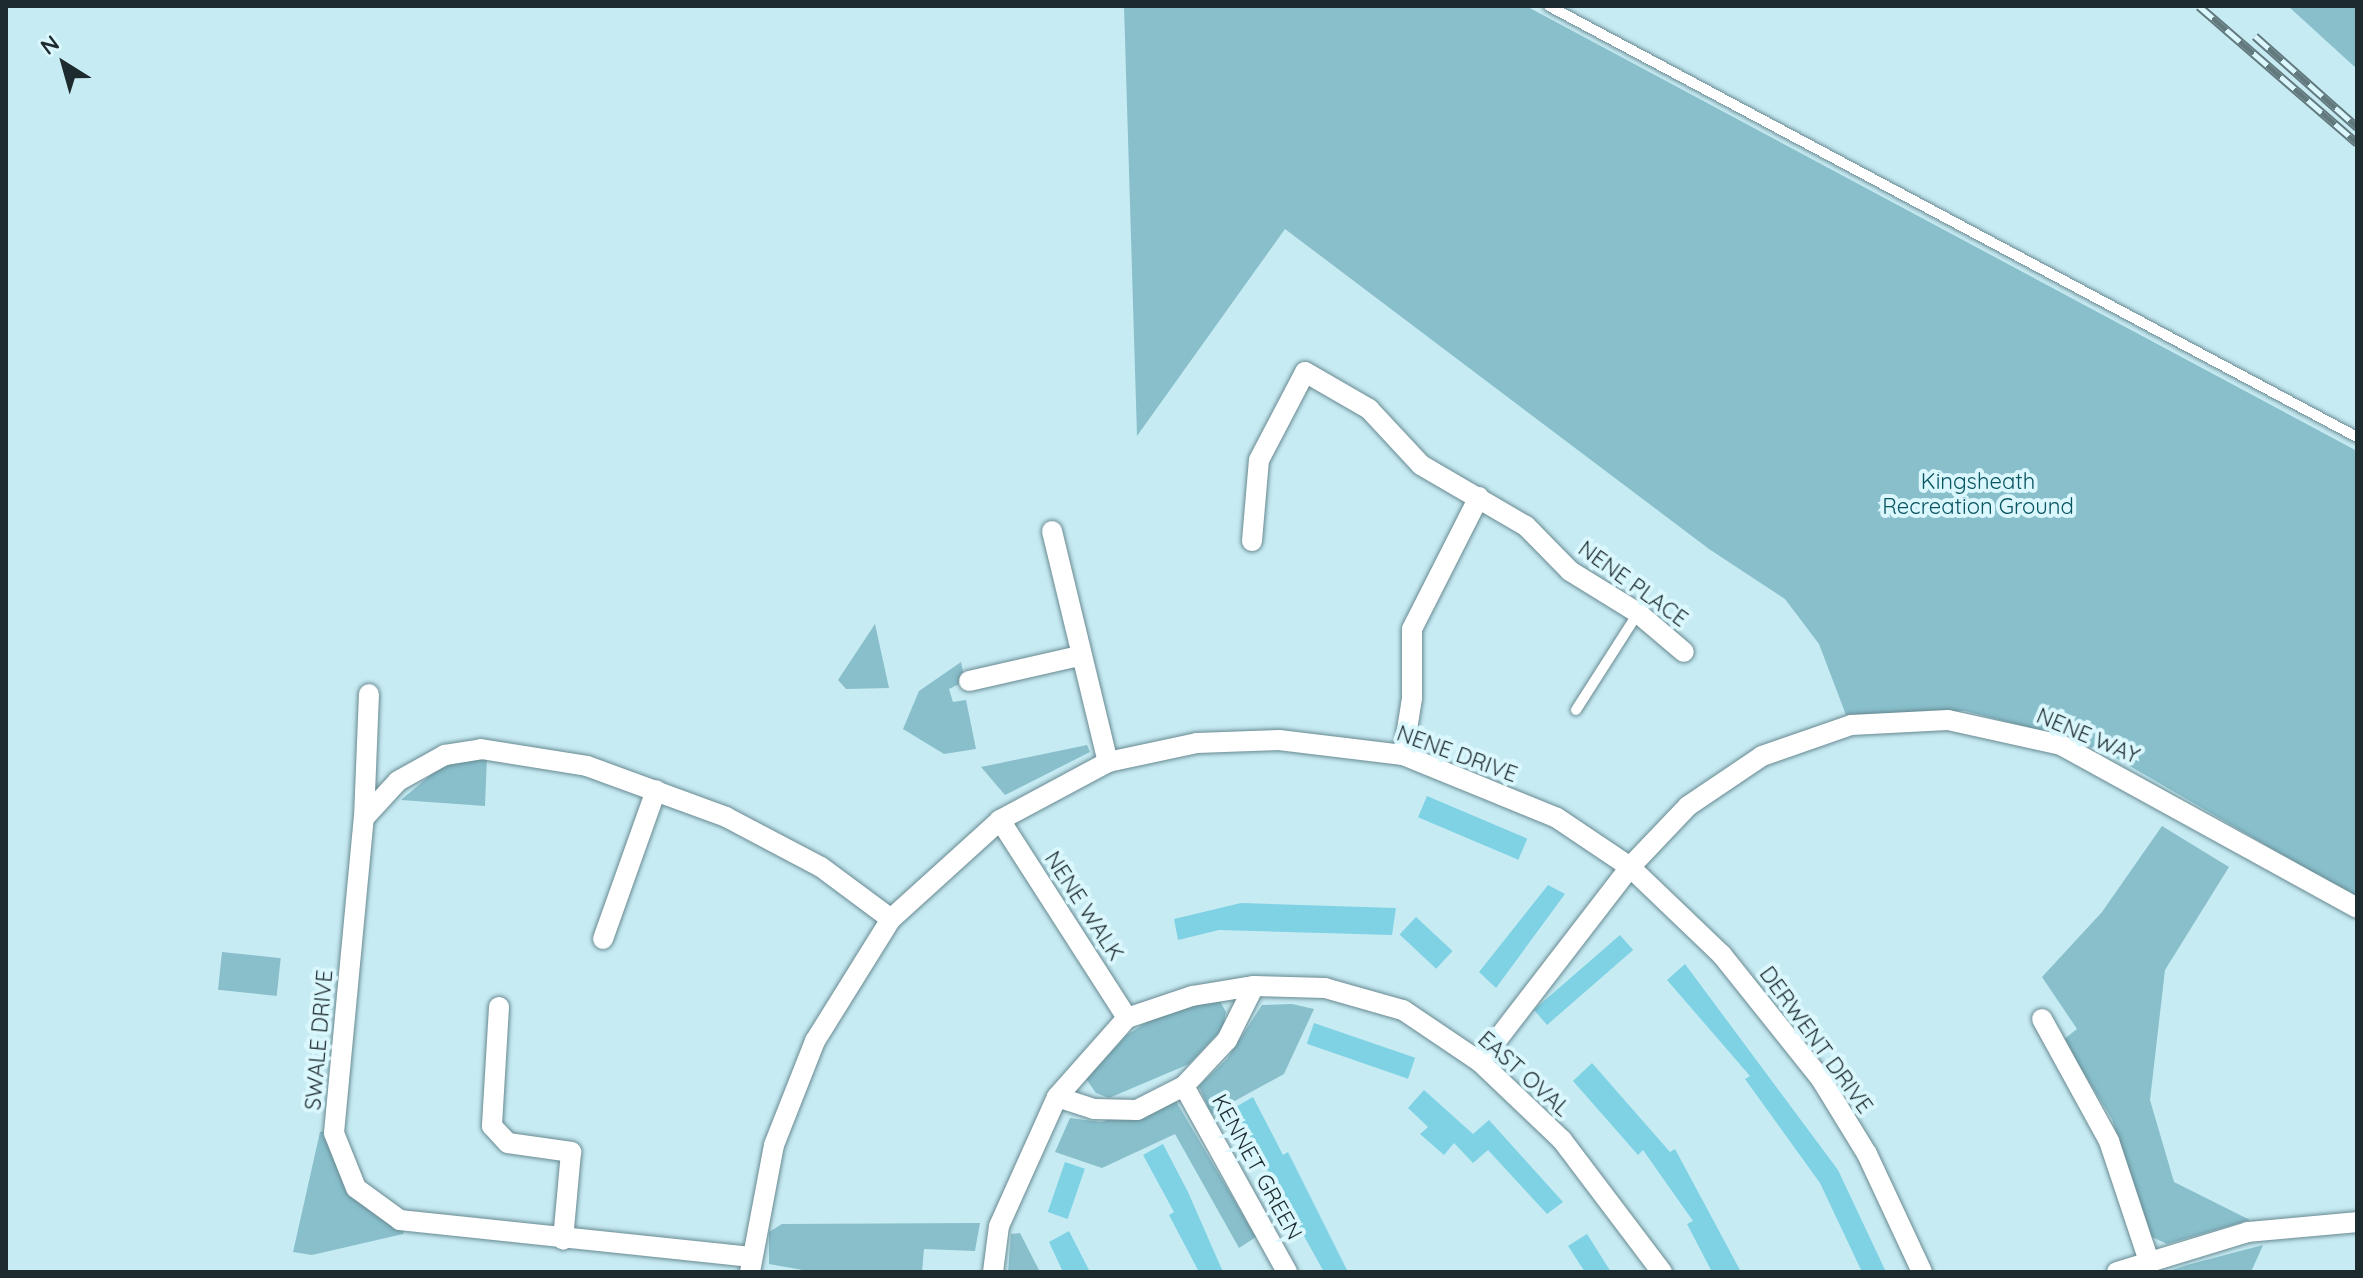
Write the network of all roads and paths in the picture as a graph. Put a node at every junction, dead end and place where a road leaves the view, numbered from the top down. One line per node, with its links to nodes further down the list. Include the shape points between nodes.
1 (1549, 6): 2 (lane)
2 (2357, 437)
3 (1479, 497): 5 (street, NENE PLACE, via 1421,465 1369,409 1305,372 1259,460); 6 (street, NENE PLACE, via 1526,526 1570,571); 12 (street, via 1412,629 1412,698)
4 (1052, 531): 8 (street)
5 (1252, 541)
6 (1638, 613): 7 (street, NENE PLACE); 11 (lane)
7 (1684, 652)
8 (1079, 656): 9 (street); 13 (street)
9 (969, 681)
10 (369, 694): 15 (street, SWALE DRIVE)
11 (1576, 710)
12 (1403, 755): 13 (street, NENE DRIVE, via 1279,740 1197,743); 17 (street, NENE DRIVE, via 1557,818)
13 (1108, 762): 16 (street, NENE DRIVE)
14 (656, 790): 15 (street, via 587,766 481,749 420,766); 19 (street, via 726,817 821,867); 20 (street)
15 (364, 818): 29 (street, SWALE DRIVE, via 334,1133 356,1188 400,1220)
16 (1000, 820): 19 (street, NENE DRIVE); 23 (street, NENE WALK)
17 (1630, 867): 18 (street, NENE WAY, via 1688,806 1762,756 1851,725 1948,720 2061,745); 25 (street, NENE WAY); 35 (street, DERWENT DRIVE, via 1722,955 1821,1079 1867,1154)
18 (2357, 908)
19 (891, 919): 31 (street, NENE DRIVE, via 815,1041 774,1145)
20 (603, 939)
21 (1254, 986): 23 (street, EAST OVAL, via 1192,996); 25 (street, EAST OVAL, via 1325,988 1403,1010); 26 (street, via 1227,1040)
22 (499, 1007): 29 (street, via 492,1126 508,1143 571,1152)
23 (1127, 1018): 27 (street, EAST OVAL)
24 (2042, 1019): 30 (street, via 2109,1141)
25 (1480, 1062): 34 (street, EAST OVAL, via 1562,1140)
26 (1184, 1086): 27 (street, via 1137,1110 1094,1109); 33 (street, KENNET GREEN)
27 (1057, 1097): 32 (street, EAST OVAL, via 999,1226)
28 (2357, 1222): 30 (street, via 2248,1232)
29 (563, 1240): 31 (street, SWALE DRIVE)
30 (2149, 1261): 36 (street)
31 (751, 1264)
32 (993, 1272)
33 (1287, 1272)
34 (1662, 1272)
35 (1922, 1272)
36 (2117, 1272)

